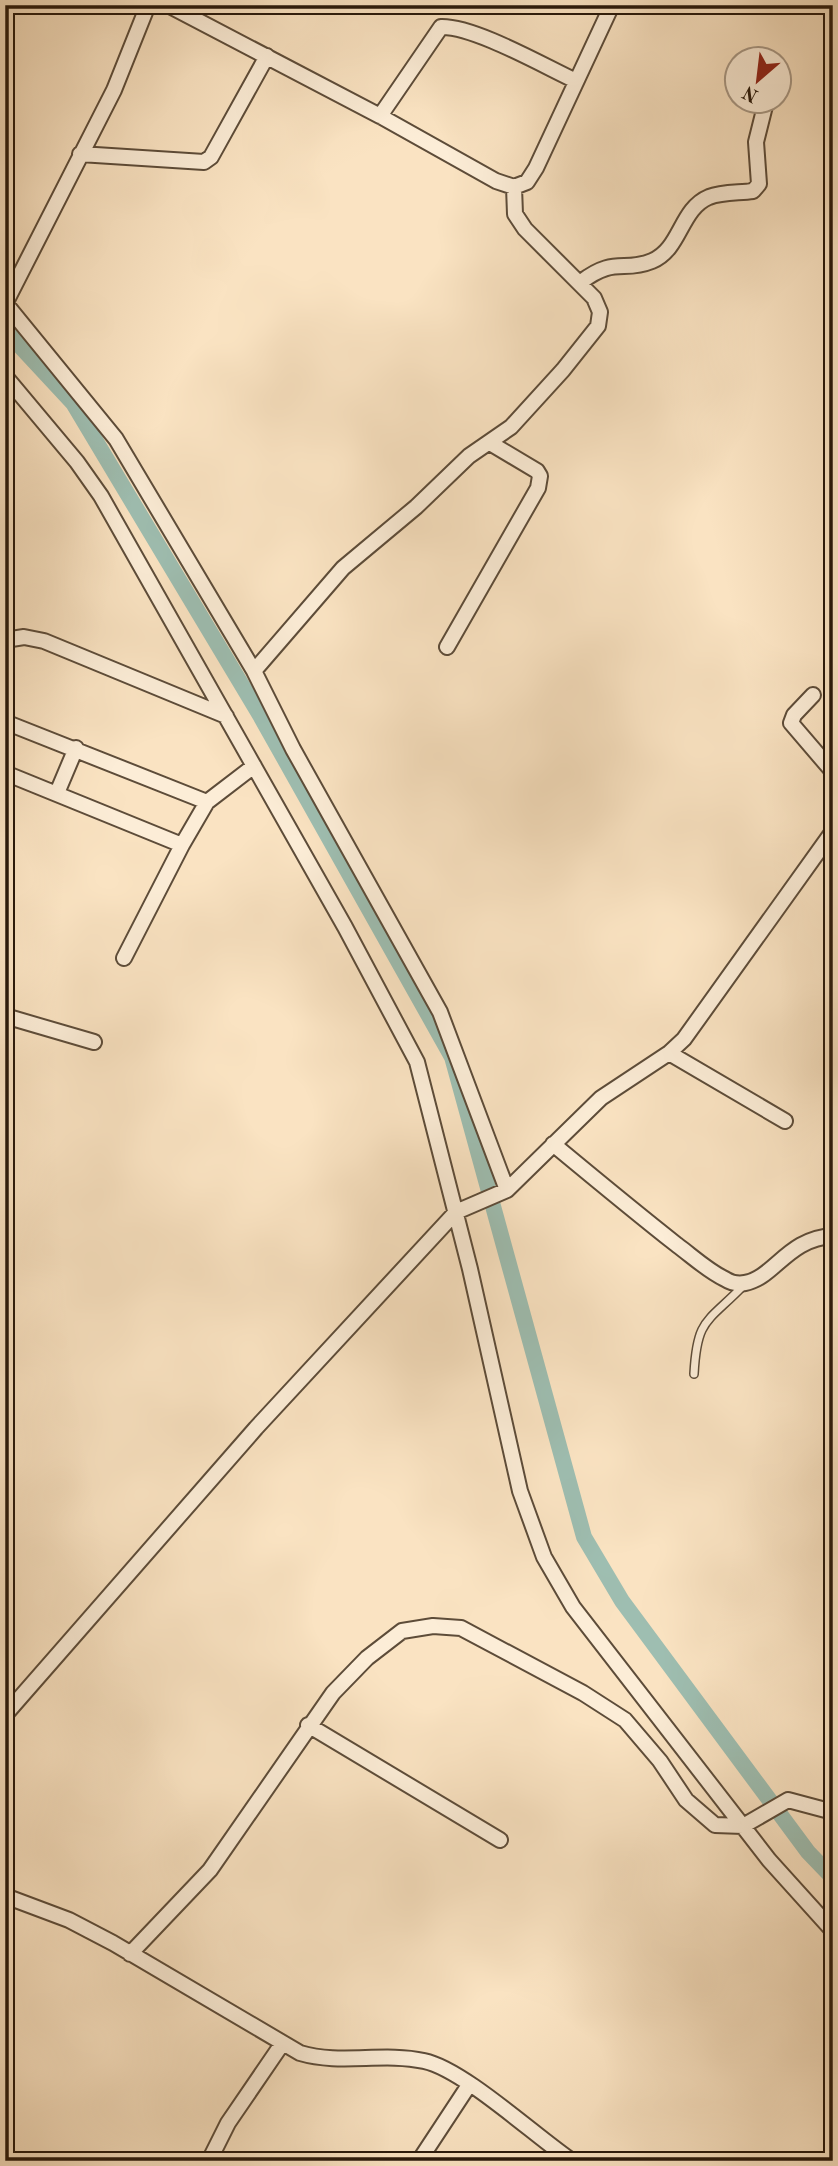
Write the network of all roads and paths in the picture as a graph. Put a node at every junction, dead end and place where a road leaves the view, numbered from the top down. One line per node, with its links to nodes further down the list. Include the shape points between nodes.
1 (148, 5): 8 (street, via 114,90)
2 (167, 5): 4 (street)
3 (612, 5): 5 (street)
4 (267, 56): 6 (street); 8 (street, via 204,162)
5 (575, 80): 6 (street, via 486,40 441,27); 9 (street, via 536,168 527,182)
6 (380, 116): 9 (street)
7 (762, 116): 10 (street, via 756,142 759,184 753,191 699,202 663,255 650,262 610,265)
8 (80, 155): 11 (street)
9 (514, 187): 10 (street, via 515,214 525,229)
10 (580, 282): 13 (street, via 600,312 598,326 520,418)
11 (5, 303): 16 (street, via 116,439)
12 (5, 376): 18 (street, via 101,496)
13 (490, 443): 15 (street, via 537,471 538,488); 16 (street, via 469,456 342,568)
14 (5, 640): 18 (street, via 44,641)
15 (447, 647)
16 (254, 671): 34 (street, via 440,1012)
17 (813, 695): 22 (street, via 791,723)
18 (226, 716): 21 (street)
19 (5, 722): 20 (street)
20 (76, 748): 24 (street); 25 (street)
21 (254, 766): 25 (street); 35 (street, via 417,1062)
22 (833, 772)
23 (5, 773): 24 (street)
24 (57, 793): 27 (street)
25 (207, 802): 27 (street)
26 (833, 831): 31 (street, via 729,981)
27 (182, 845): 28 (street)
28 (124, 958)
29 (5, 1016): 30 (street)
30 (94, 1042)
31 (669, 1053): 32 (street); 33 (street, via 601,1098)
32 (785, 1121)
33 (553, 1144): 34 (street); 37 (street, via 715,1273 734,1283)
34 (502, 1193): 35 (street)
35 (462, 1210): 39 (street, via 256,1427); 42 (street, via 513,1465 544,1558 573,1607)
36 (833, 1236): 37 (street, via 791,1249)
37 (746, 1283): 38 (lane, via 704,1322 695,1346)
38 (694, 1374)
39 (5, 1716)
40 (308, 1725): 42 (street, via 367,1658 402,1631 461,1628 625,1720 700,1815 715,1825); 43 (street); 46 (street, via 210,1870)
41 (833, 1812): 42 (street, via 799,1802 779,1802)
42 (747, 1822): 45 (street)
43 (500, 1840)
44 (5, 1896): 46 (street, via 69,1920)
45 (833, 1931)
46 (130, 1954): 47 (street)
47 (282, 2044): 48 (street, via 320,2059 376,2056 427,2062); 49 (street, via 228,2123)
48 (469, 2085): 50 (street); 51 (street)
49 (209, 2161)
50 (419, 2161)
51 (572, 2161)

